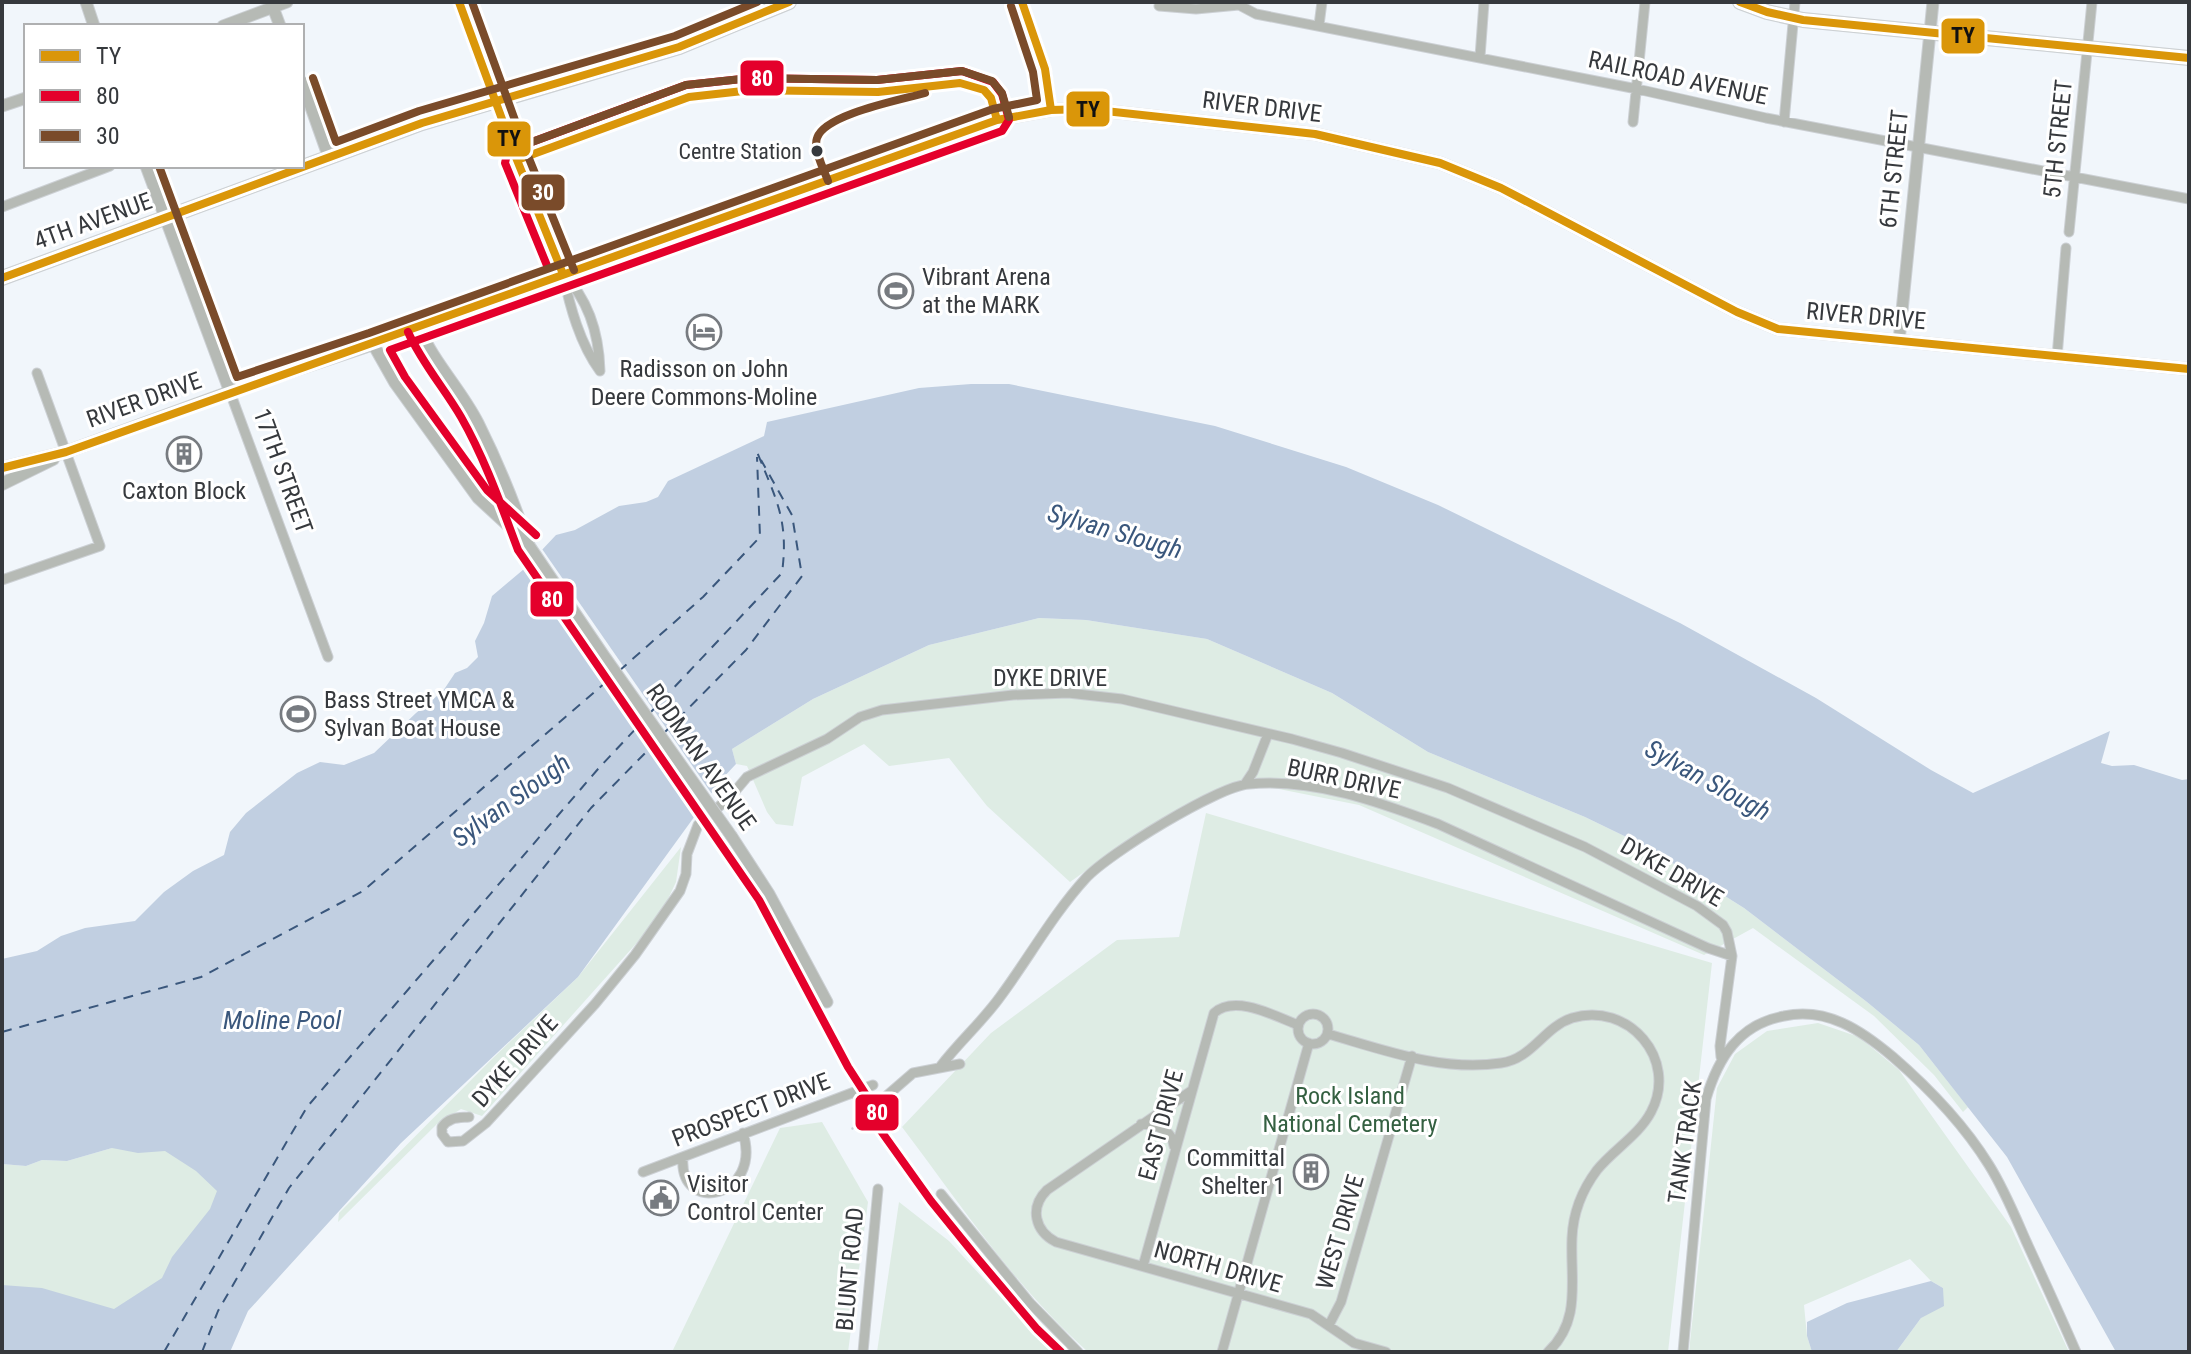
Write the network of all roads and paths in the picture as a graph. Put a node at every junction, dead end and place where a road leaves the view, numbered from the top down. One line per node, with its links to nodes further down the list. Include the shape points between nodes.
1 (86, 2): 16 (street)
2 (287, 2): 13 (street)
3 (459, 2): 27 (street)
4 (789, 2): 27 (main road, 4TH AVENUE, via 679,47)
5 (1022, 2): 29 (street, via 1045,69)
6 (1322, 2): 19 (street)
7 (1484, 2): 22 (street)
8 (1645, 2): 25 (street)
9 (1740, 2): 15 (main road)
10 (1795, 2): 15 (street)
11 (1933, 2): 20 (street, 6TH STREET)
12 (2092, 2): 21 (street, 5TH STREET)
13 (272, 4): 17 (street); 18 (street)
14 (1159, 4): 19 (street, RAILROAD AVENUE, via 1196,9 1239,5 1256,14)
15 (1793, 18): 20 (main road); 31 (street)
16 (93, 24)
17 (227, 24)
18 (279, 24)
19 (1319, 25): 22 (street, RAILROAD AVENUE)
20 (1930, 33): 21 (main road); 32 (street, 6TH STREET)
21 (2087, 48): 23 (main road); 38 (street, 5TH STREET)
22 (1480, 57): 25 (street, RAILROAD AVENUE)
23 (2189, 58)
24 (304, 88): 33 (street)
25 (1637, 89): 30 (street); 31 (street, RAILROAD AVENUE)
26 (24, 99): 28 (street)
27 (495, 101): 33 (main road, 4TH AVENUE); 44 (street)
28 (2, 106)
29 (1051, 110): 44 (main road, RIVER DRIVE, via 997,120); 47 (main road, RIVER DRIVE, via 1271,128 1430,161 1492,183 1756,321 1799,333)
30 (1633, 122)
31 (1784, 122): 32 (street, RAILROAD AVENUE)
32 (1918, 147): 38 (street, RAILROAD AVENUE); 47 (street, 6TH STREET)
33 (329, 158): 34 (main road, 4TH AVENUE)
34 (304, 167)
35 (105, 168): 40 (street)
36 (147, 168): 41 (street, 17TH STREET)
37 (302, 168): 41 (main road, 4TH AVENUE)
38 (2074, 177): 39 (street, RAILROAD AVENUE); 42 (street, 5TH STREET)
39 (2189, 199)
40 (2, 207)
41 (166, 218): 45 (main road, 4TH AVENUE); 52 (street, 17TH STREET)
42 (2069, 232)
43 (2066, 248): 49 (street)
44 (563, 274): 44 (street, via 589,355 600,371 595,332 580,291); 46 (main road, RIVER DRIVE)
45 (2, 278)
46 (419, 327): 56 (street, via 481,430)
47 (1899, 341): 49 (main road, RIVER DRIVE)
48 (373, 344): 52 (main road, RIVER DRIVE); 56 (street, via 482,504)
49 (2057, 357): 50 (main road, RIVER DRIVE)
50 (2189, 369)
51 (37, 373): 53 (street)
52 (230, 392): 53 (main road, RIVER DRIVE); 58 (street, 17TH STREET)
53 (66, 452): 54 (main road, RIVER DRIVE); 55 (main road, RIVER DRIVE); 57 (street, via 100,546)
54 (2, 468)
55 (2, 484)
56 (528, 544): 62 (street, RODMAN AVENUE, bridge, via 732,837)
57 (2, 580)
58 (328, 657)
59 (1268, 734): 60 (street); 61 (street, DYKE DRIVE, via 1407,774 1585,847 1711,915 1727,932); 73 (street, DYKE DRIVE, via 1155,705 1068,693 956,700 860,717 747,777 698,825 673,904 612,986 486,1123 463,1141 448,1142 442,1134 445,1122)
60 (1245, 784): 61 (street, BURR DRIVE, via 1316,788 1438,824); 69 (street, BURR DRIVE, via 1166,823 1093,871 998,1000)
61 (1732, 956): 67 (street)
62 (827, 1002)
63 (1298, 1025): 64 (street, via 1304,1016 1318,1014 1326,1020); 65 (street); 71 (street, EAST DRIVE, via 1231,1005 1217,1010)
64 (1328, 1034): 65 (street); 66 (street)
65 (1309, 1043): 82 (street)
66 (1412, 1056): 83 (street, WEST DRIVE, via 1341,1302); 88 (street, via 1450,1064 1504,1063 1534,1047 1558,1024 1589,1015 1631,1027 1655,1055 1659,1087 1650,1114 1604,1162 1582,1196 1572,1236 1570,1317)
67 (1721, 1057): 89 (street, TANK TRACK, via 1706,1099); 90 (street, TANK TRACK, via 1755,1027 1800,1014 1848,1024 1882,1048 1952,1114 1991,1167)
68 (960, 1064): 69 (street, BURR DRIVE)
69 (940, 1067): 72 (street, BURR DRIVE, via 913,1073)
70 (873, 1085): 75 (street, PROSPECT DRIVE)
71 (1191, 1091): 74 (street); 76 (street, EAST DRIVE)
72 (883, 1099)
73 (469, 1117)
74 (1141, 1124): 76 (street, via 1164,1129); 81 (street, NORTH DRIVE, via 1047,1190 1038,1202 1038,1225 1056,1242)
75 (743, 1133): 77 (street, PROSPECT DRIVE); 77 (street, via 742,1173 723,1192 692,1186)
76 (1175, 1150): 81 (street, EAST DRIVE)
77 (683, 1157): 78 (street, PROSPECT DRIVE)
78 (643, 1172)
79 (878, 1189): 84 (street, BLUNT ROAD)
80 (941, 1194): 85 (street, via 1030,1303)
81 (1143, 1266): 82 (street, NORTH DRIVE)
82 (1239, 1295): 83 (street, NORTH DRIVE, via 1311,1314); 86 (street)
83 (1329, 1325): 87 (street, NORTH DRIVE, via 1354,1343)
84 (863, 1352)
85 (1078, 1352)
86 (1222, 1352)
87 (1386, 1352)
88 (1548, 1352)
89 (1683, 1352)
90 (2076, 1352)

